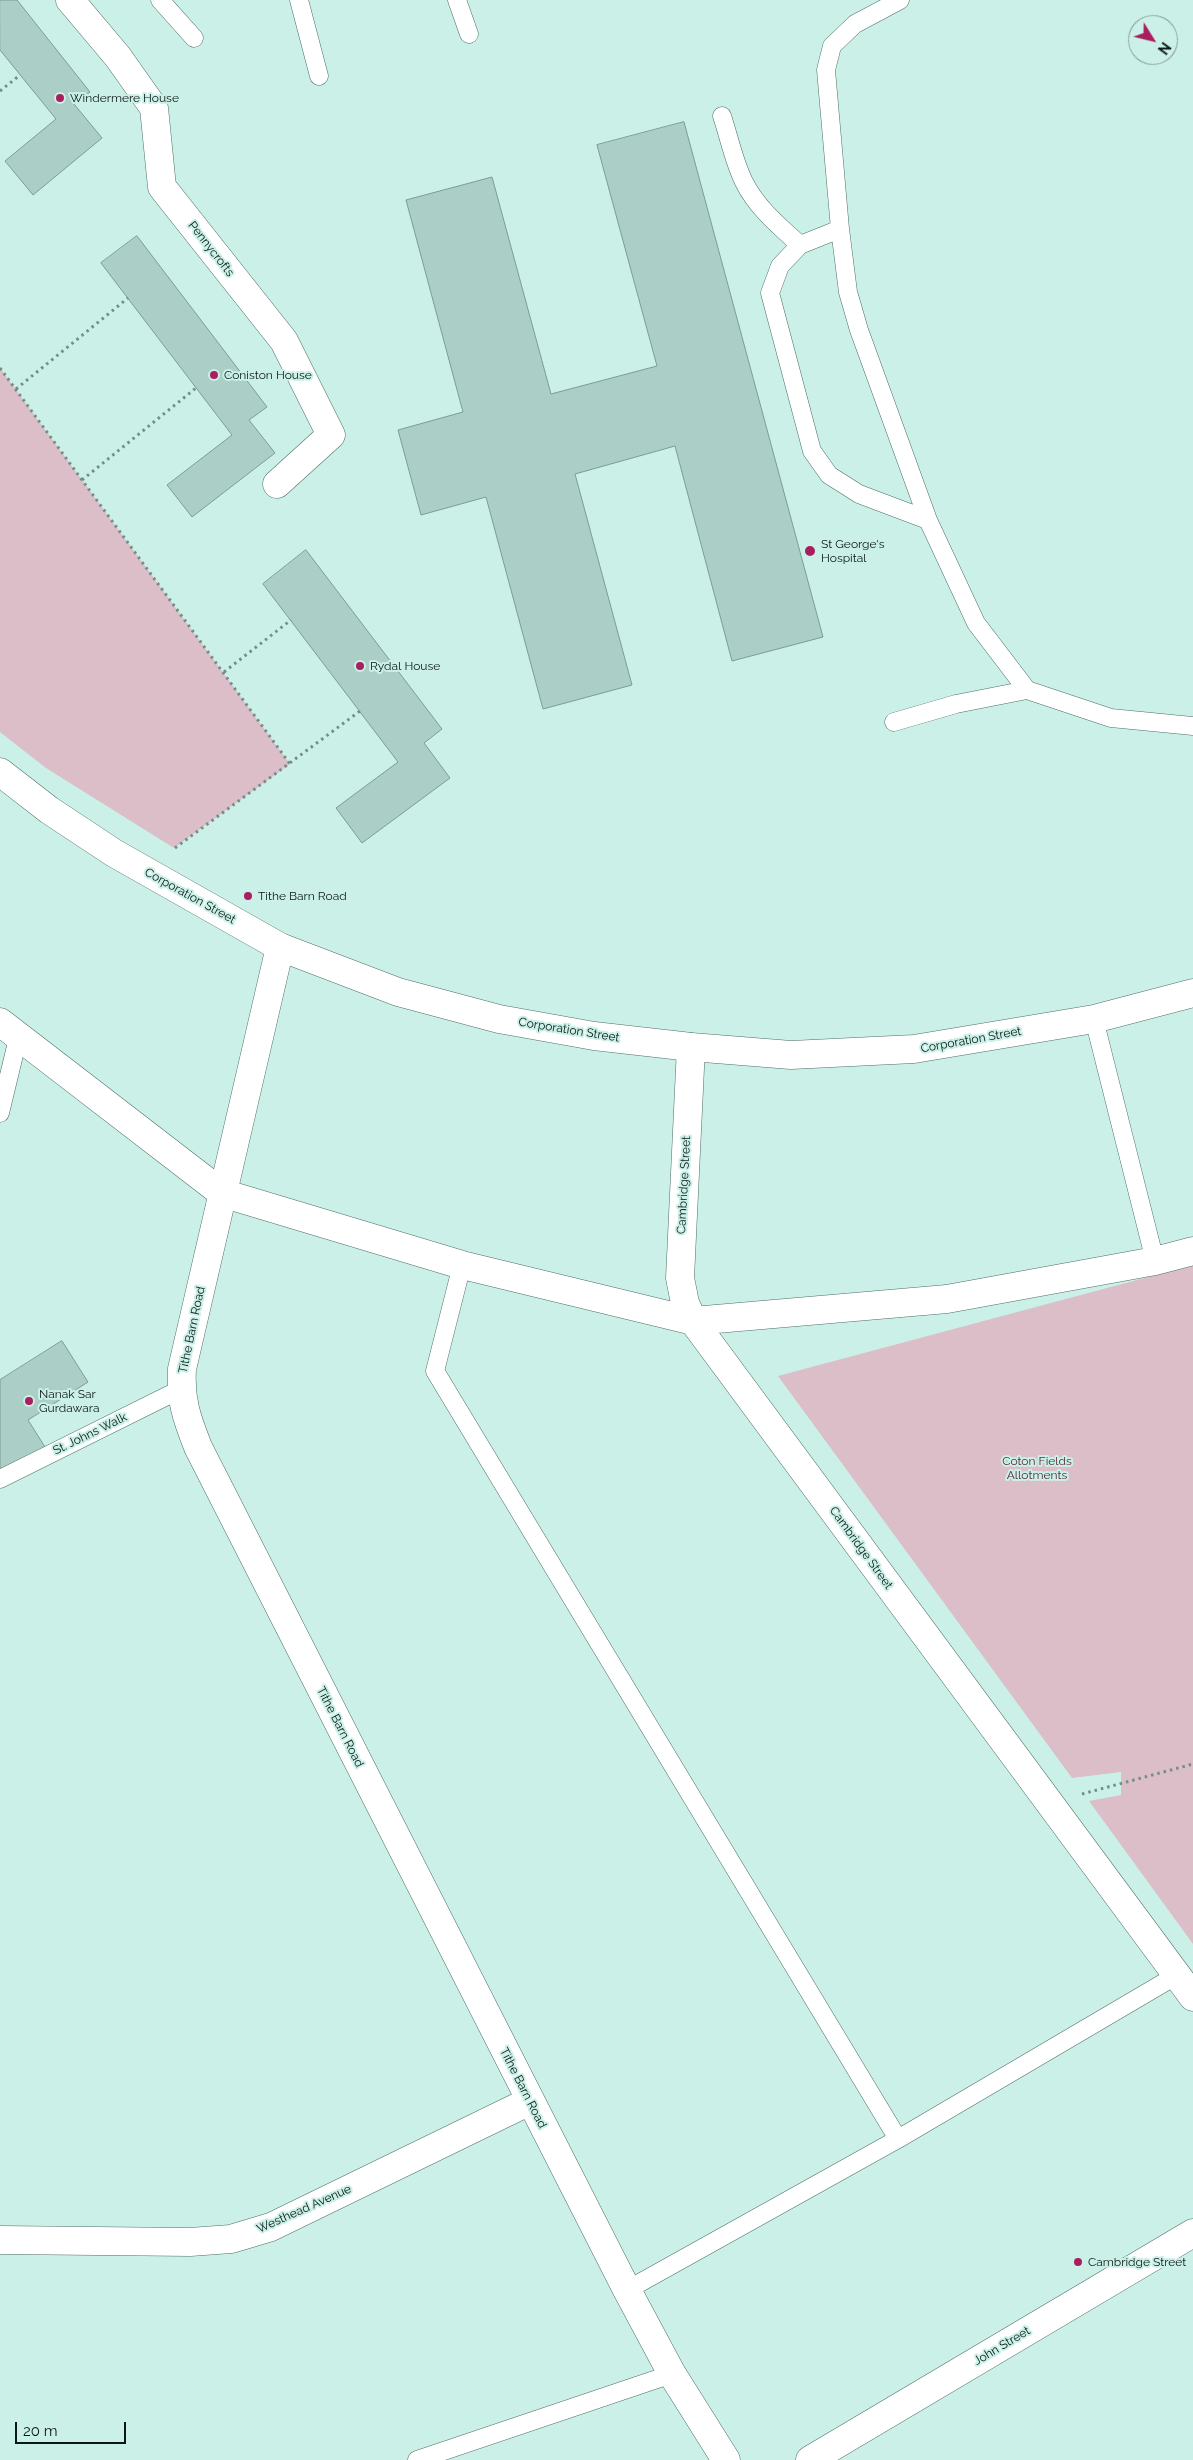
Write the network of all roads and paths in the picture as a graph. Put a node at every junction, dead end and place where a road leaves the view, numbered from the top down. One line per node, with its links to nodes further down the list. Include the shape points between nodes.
1 (70, 0): 19 (street, Pennycrofts, via 118,57 154,108 162,187 284,341 330,435)
2 (160, 0): 7 (lane)
3 (299, 0): 9 (lane)
4 (457, 0): 6 (lane)
5 (900, 0): 12 (lane, via 855,24 832,46 826,70)
6 (469, 34)
7 (194, 38)
8 (20, 75): 10 (path)
9 (319, 76)
10 (0, 91)
11 (722, 116): 13 (lane, via 748,187 772,220)
12 (840, 229): 13 (lane); 20 (lane, via 848,292 859,330)
13 (800, 245): 20 (lane, via 780,266 770,293 812,451 829,475 859,494)
14 (128, 298): 17 (path)
15 (0, 368): 17 (path)
16 (196, 388): 18 (path)
17 (16, 389): 18 (path)
18 (82, 480): 22 (path)
19 (277, 484)
20 (928, 520): 23 (lane, via 976,623)
21 (291, 620): 22 (path)
22 (224, 672): 27 (path)
23 (1027, 690): 25 (lane, via 956,704); 26 (lane, via 1111,718)
24 (360, 711): 27 (path)
25 (894, 722)
26 (1193, 726)
27 (290, 764): 29 (path, via 174,848)
28 (0, 772): 29 (street, Corporation Street, via 48,810)
29 (157, 879): 30 (street, Corporation Street)
30 (280, 947): 34 (street, Corporation Street, via 398,992 499,1019 594,1036); 36 (street, Tithe Barn Road)
31 (1193, 993): 32 (street, Corporation Street)
32 (1094, 1019): 34 (street, Corporation Street, via 914,1050 791,1055); 38 (lane)
33 (9, 1028): 35 (lane); 36 (street)
34 (692, 1047): 40 (street, Cambridge Street, via 680,1278)
35 (0, 1113)
36 (222, 1193): 39 (street); 41 (street, Tithe Barn Road, via 182,1369)
37 (1193, 1251): 38 (street)
38 (1156, 1261): 40 (street, via 947,1299)
39 (462, 1266): 40 (street); 48 (lane, via 435,1371)
40 (693, 1321): 44 (street, Cambridge Street)
41 (181, 1389): 42 (lane, St. Johns Walk); 47 (street, Tithe Barn Road, via 184,1412 198,1447)
42 (0, 1479)
43 (1193, 1764): 44 (path)
44 (1048, 1803): 45 (street, Cambridge Street)
45 (1177, 1975): 46 (street, Cambridge Street); 48 (lane)
46 (1193, 1997)
47 (530, 2101): 50 (street, Westhead Avenue, via 271,2227 231,2239 190,2242); 51 (street, Tithe Barn Road)
48 (898, 2139): 51 (lane)
49 (1193, 2232): 55 (street, John Street)
50 (0, 2240)
51 (627, 2290): 52 (street, Tithe Barn Road)
52 (672, 2374): 53 (lane); 54 (street, Tithe Barn Road)
53 (418, 2460)
54 (726, 2460)
55 (810, 2460)

